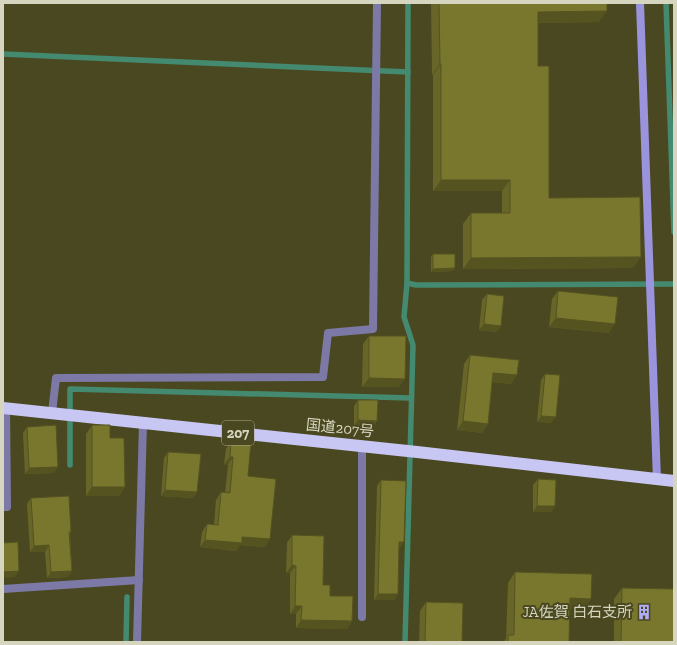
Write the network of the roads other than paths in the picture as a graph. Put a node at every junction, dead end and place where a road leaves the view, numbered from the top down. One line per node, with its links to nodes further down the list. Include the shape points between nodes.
1 (377, 3): 4 (street, via 373,329 328,333 323,377 56,378)
2 (640, 3): 7 (street)
3 (4, 408): 4 (highway, 国道207号 / 207); 9 (street, via 7,507)
4 (57, 413): 5 (highway, 国道207号 / 207)
5 (144, 423): 6 (highway, 国道207号 / 207); 10 (street)
6 (362, 446): 7 (highway, 国道207号 / 207); 12 (street)
7 (657, 480): 8 (highway, 国道207号 / 207)
8 (674, 481)
9 (3, 507)
10 (139, 580): 11 (street); 13 (street)
11 (3, 590)
12 (362, 617)
13 (137, 642)

